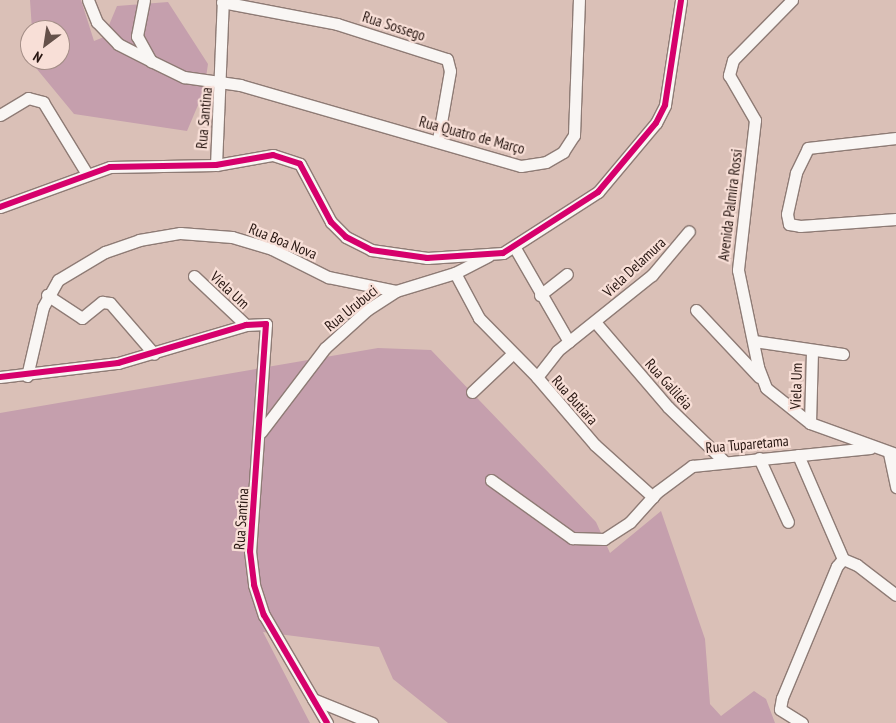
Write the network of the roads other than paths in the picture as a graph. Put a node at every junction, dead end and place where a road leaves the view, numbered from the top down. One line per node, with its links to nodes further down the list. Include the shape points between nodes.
1 (88, 0): 7 (street, Rua Quatro de Março, via 97,22 118,44)
2 (144, 0): 7 (street, via 137,36)
3 (579, 0): 11 (street, Rua Quatro de Março, via 575,128 563,152 546,162 522,166)
4 (681, 0): 17 (street, via 665,105 656,123 598,192)
5 (792, 0): 28 (street, Avenida Palmira Rossi, via 733,60 729,75 755,120 738,251)
6 (222, 1): 8 (street, Rua Santina, via 218,32); 11 (street, Rua Sossego, via 337,24 447,59 450,70)
7 (152, 61): 8 (street, Rua Quatro de Março, via 184,78)
8 (223, 82): 11 (street, Rua Quatro de Março); 12 (street, Rua Santina)
9 (0, 115): 13 (street, via 28,98 43,102)
10 (896, 138): 15 (street, via 820,144 804,153 792,189 790,224)
11 (438, 140)
12 (216, 165): 13 (street, Rua Santina, via 137,164); 18 (street, via 273,155 296,160 306,170 331,222 346,237 371,250 427,258)
13 (87, 174): 14 (street, Rua Santina)
14 (0, 207)
15 (896, 219)
16 (689, 231): 26 (street, Viela Delamura, via 652,275)
17 (515, 248): 18 (street); 24 (street)
18 (494, 253): 19 (street, Rua Urubuci)
19 (455, 273): 22 (street, Rua Urubuci); 32 (street, via 479,318)
20 (567, 274): 24 (street)
21 (194, 276): 27 (street, Viela Um)
22 (396, 291): 23 (street, Rua Boa Nova, via 328,277 252,241 196,233 139,240 106,252 64,276); 40 (street, Rua Urubuci, via 367,310 326,348)
23 (47, 295): 31 (street, via 82,318 102,302 110,303); 34 (street, Rua Boa Nova)
24 (540, 295): 29 (street)
25 (696, 310): 37 (street)
26 (596, 323): 29 (street, Rua Butiara); 45 (street, Rua Galiléia, via 668,407)
27 (246, 325): 31 (street, Rua Santina); 40 (street, Rua Santina, via 263,327 259,378)
28 (754, 341): 30 (street); 37 (street, Avenida Palmira Rossi)
29 (569, 342): 36 (street, Rua Butiara, via 543,365)
30 (812, 350): 33 (street); 39 (street, Viela Um)
31 (154, 354): 34 (street, Rua Santina)
32 (512, 354): 36 (street); 38 (street)
33 (843, 354)
34 (27, 376): 35 (street, Rua Santina)
35 (0, 377)
36 (537, 377): 48 (street, Rua Butiara, via 595,445)
37 (762, 380): 39 (street, via 773,394)
38 (472, 392)
39 (810, 422): 41 (street)
40 (261, 432): 52 (street, Rua Santina, via 250,551 254,585 264,614)
41 (871, 448): 42 (street); 43 (street, Rua Tuparetama)
42 (892, 453): 47 (street)
43 (798, 455): 44 (street, Rua Tuparetama); 50 (street)
44 (759, 458): 45 (street, Rua Tuparetama); 49 (street)
45 (724, 461): 48 (street, Rua Tuparetama, via 692,466)
46 (491, 480): 48 (street, Rua Tuparetama, via 572,538 604,538 630,522)
47 (896, 487)
48 (653, 497)
49 (788, 522)
50 (843, 559): 51 (street, via 870,572); 55 (street, via 829,582 813,633 782,698 780,709)
51 (896, 595)
52 (313, 699): 53 (street, Rua Santina); 54 (street)
53 (327, 723)
54 (372, 723)
55 (802, 723)

